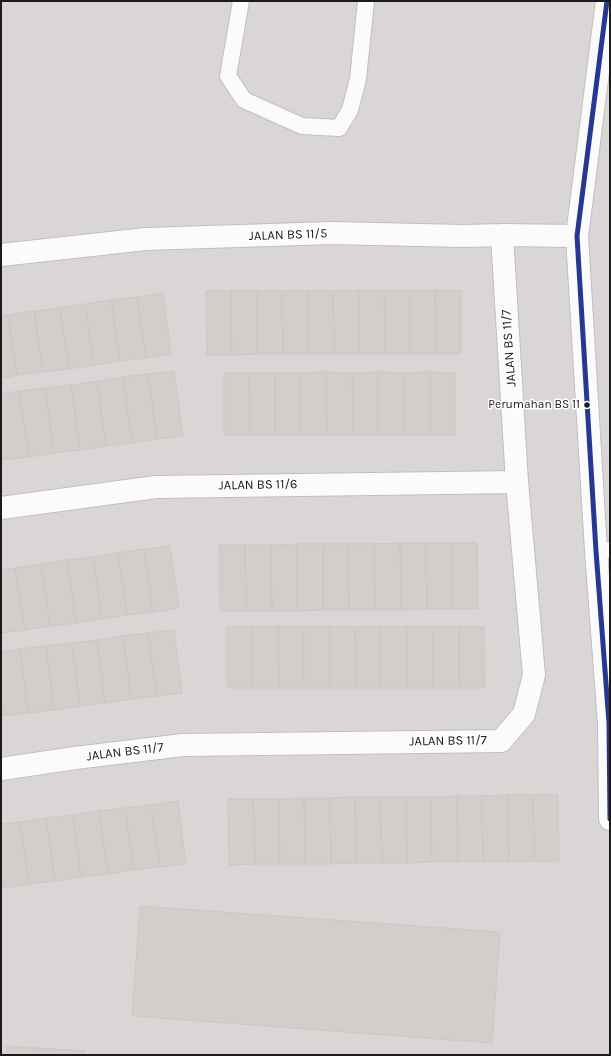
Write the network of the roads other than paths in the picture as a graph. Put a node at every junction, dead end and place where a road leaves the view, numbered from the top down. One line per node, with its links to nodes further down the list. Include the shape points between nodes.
1 (241, 1): 2 (lane, via 228,76 244,100 302,126 339,128 350,110 358,79)
2 (366, 1)
3 (604, 2): 5 (street)
4 (502, 235): 5 (street, JALAN BS 11/5); 6 (street, JALAN BS 11/5, via 332,233 146,240); 7 (street, JALAN BS 11/7)
5 (577, 236): 9 (street)
6 (1, 255)
7 (517, 482): 8 (street, JALAN BS 11/6, via 156,487); 11 (street, JALAN BS 11/7, via 534,675 524,714 501,741 183,745)
8 (1, 508)
9 (603, 550): 10 (street)
10 (609, 723): 12 (street)
11 (1, 769)
12 (610, 819)

